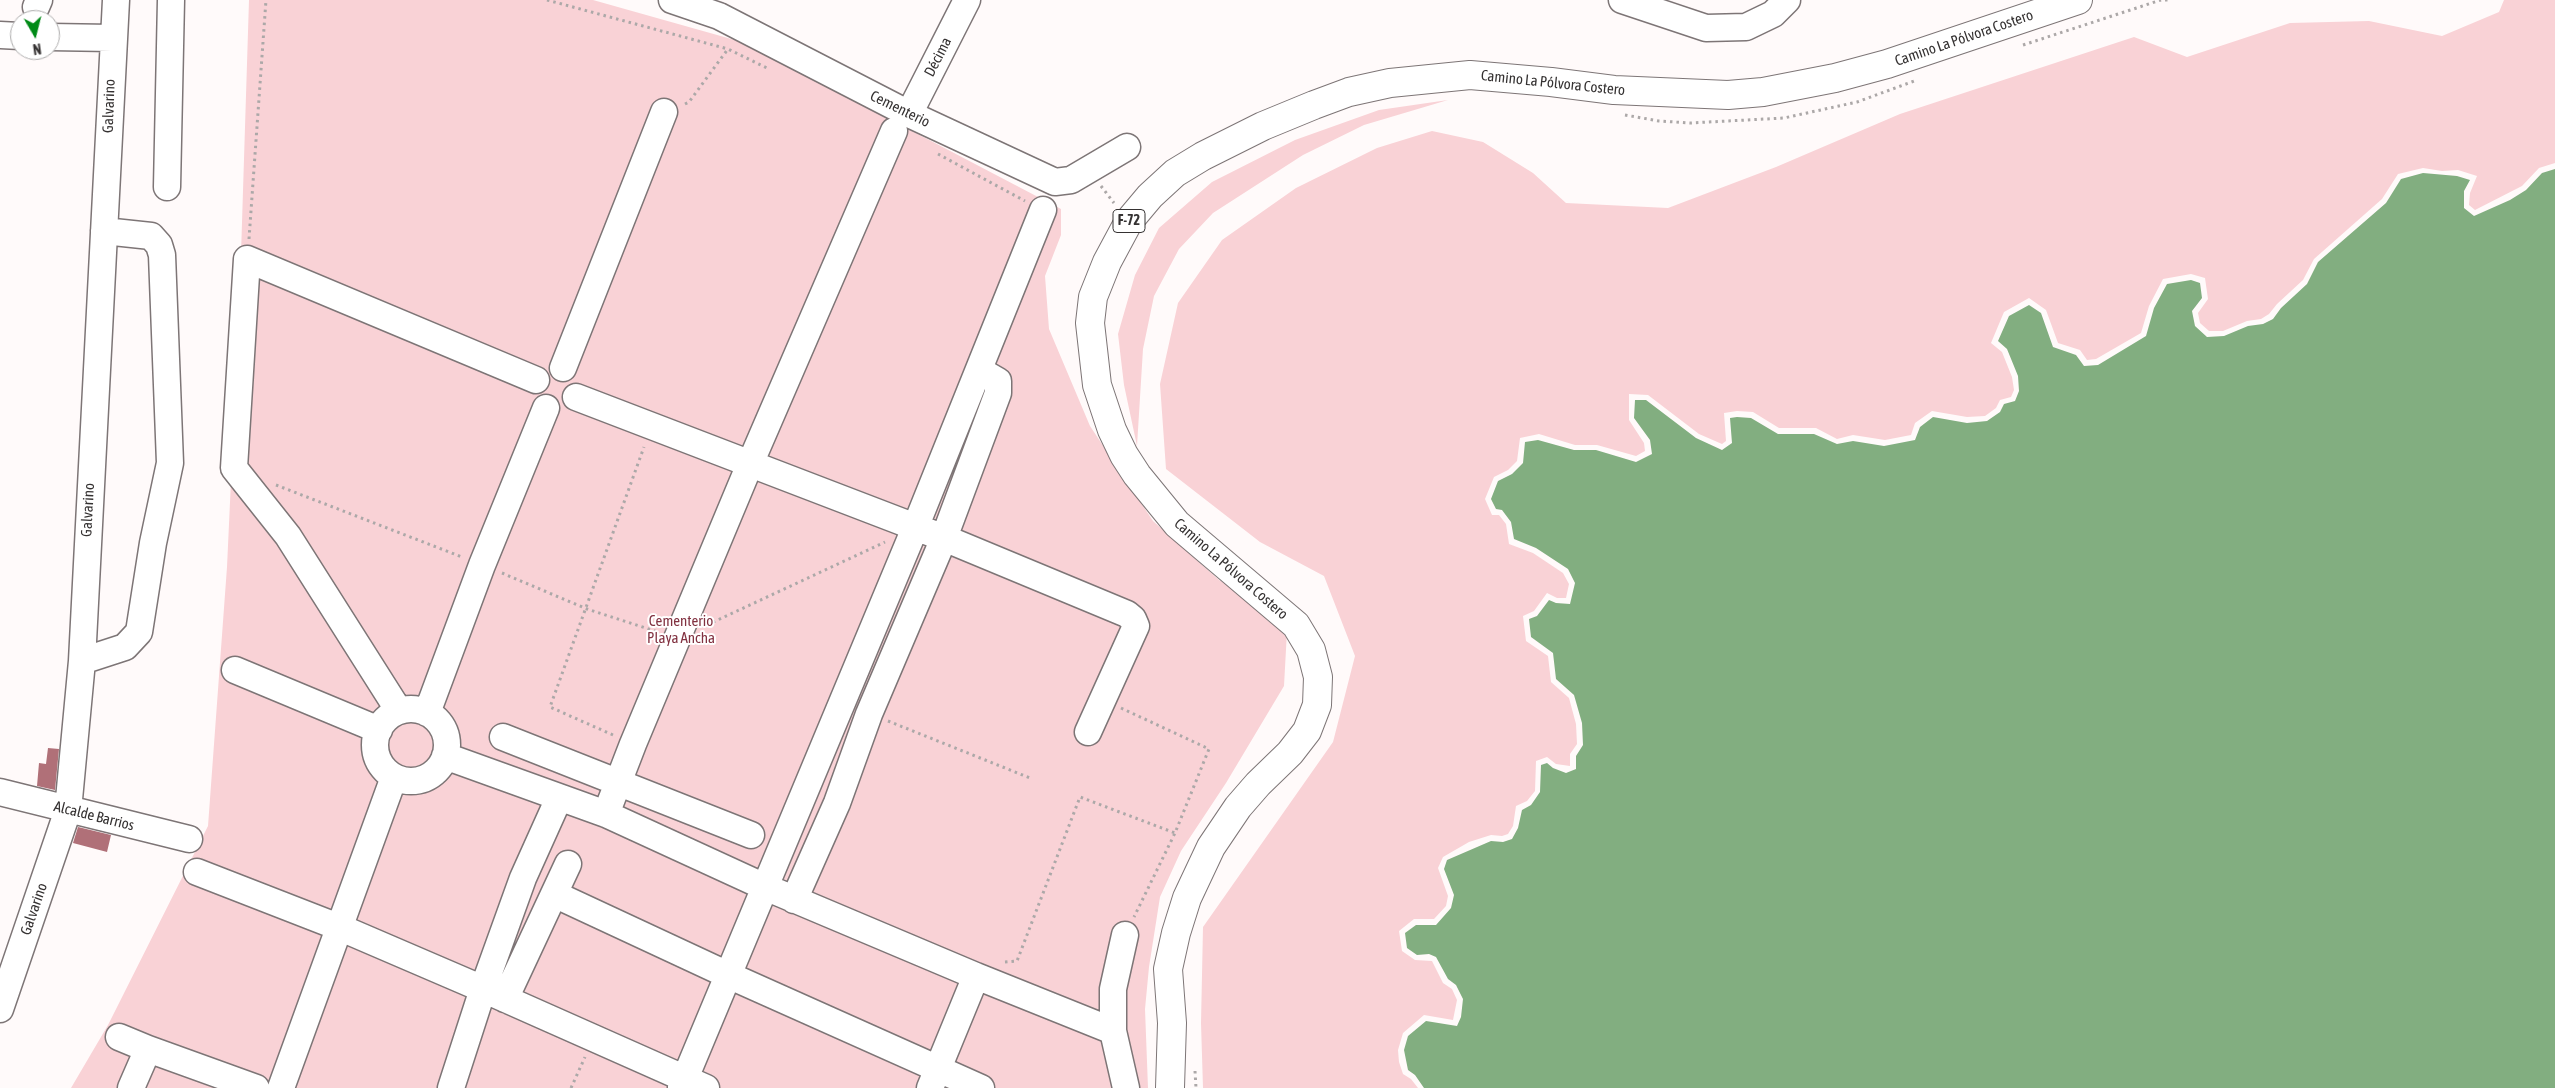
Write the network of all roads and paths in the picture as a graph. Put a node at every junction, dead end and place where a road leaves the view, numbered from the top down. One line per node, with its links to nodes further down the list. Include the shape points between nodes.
1 (116, 0): 13 (street, Galvarino)
2 (171, 0): 24 (street)
3 (266, 0): 28 (path)
4 (547, 0): 15 (path)
5 (672, 0): 11 (street, Cementerio)
6 (967, 0): 20 (street, Décima)
7 (1622, 0): 8 (street, via 1706,28 1746,26 1773,14)
8 (1787, 0)
9 (2078, 0): 26 (main road, Camino La Pólvora Costero / F-72, via 1887,64 1762,92 1728,95 1633,91 1470,76 1390,83 1357,90 1263,126 1203,156 1175,173)
10 (2161, 0): 14 (path)
11 (724, 8): 20 (street, Cementerio)
12 (60, 37): 13 (street)
13 (112, 38): 27 (street, Galvarino)
14 (2021, 46)
15 (728, 49): 16 (path); 18 (path, via 689,102)
16 (772, 71)
17 (1919, 80): 19 (path, via 1857,102 1784,118 1690,123)
18 (664, 112): 29 (street)
19 (1621, 114)
20 (902, 122): 23 (street, Cementerio, via 1055,182 1071,180); 35 (street, Décima)
21 (1127, 147): 23 (street, Cementerio)
22 (929, 150): 25 (path)
23 (1088, 170): 26 (path)
24 (167, 186)
25 (1043, 210): 30 (street)
26 (1129, 221): 79 (main road, Camino La Pólvora Costero / F-72, via 1107,262 1094,297 1090,323 1097,386 1112,430 1137,475 1177,524 1296,626 1311,650 1318,677 1317,705 1307,732 1238,807 1211,847 1187,898 1168,969)
27 (104, 231): 42 (street, Galvarino); 42 (street, via 151,236 162,255 170,463 156,524 139,632 125,646)
28 (247, 259): 31 (street); 45 (street, via 234,468 288,536)
29 (564, 368): 31 (street, via 548,369); 32 (street, via 576,380)
30 (979, 370): 37 (street); 38 (street, via 998,381 998,393)
31 (536, 380): 33 (street, via 536,396)
32 (576, 397): 33 (street, via 564,409); 34 (street)
33 (546, 408): 39 (street)
34 (652, 425): 35 (street); 40 (path)
35 (750, 464): 37 (street); 41 (street, Décima)
36 (270, 482): 39 (path)
37 (916, 528): 38 (street); 41 (path); 65 (street)
38 (944, 538): 44 (street, via 1134,619 1136,626); 47 (street)
39 (482, 565): 40 (path); 46 (street)
40 (586, 609): 41 (path); 51 (path, via 550,707)
41 (678, 638): 51 (street, Décima)
42 (82, 661): 58 (street, Galvarino)
43 (235, 670): 48 (street)
44 (1102, 700): 49 (street); 60 (path, via 1209,749)
45 (399, 711): 46 (street, via 412,709); 48 (street, via 383,722)
46 (427, 713): 52 (street, via 437,720 446,734)
47 (869, 714): 54 (path); 67 (street, via 837,803)
48 (379, 730): 53 (street, via 375,745 378,757 384,769)
49 (1088, 732)
50 (503, 737): 55 (street)
51 (633, 744): 55 (street, Décima)
52 (445, 756): 53 (street, via 430,776 418,780); 57 (street)
53 (394, 777): 68 (street)
54 (1030, 778)
55 (619, 781): 59 (street, Décima); 61 (street)
56 (0, 792): 58 (street, Alcalde Barrios)
57 (559, 798): 59 (street); 72 (street, via 523,878)
58 (68, 810): 62 (street, Alcalde Barrios); 73 (street, Galvarino)
59 (606, 814): 65 (street)
60 (1175, 833): 69 (path); 71 (path, via 1080,797 1017,961 989,964)
61 (751, 835)
62 (189, 839)
63 (568, 864): 66 (street)
64 (197, 872): 68 (street)
65 (765, 888): 67 (street); 70 (street)
66 (554, 894): 70 (street); 72 (street)
67 (794, 900): 71 (street)
68 (342, 928): 72 (street); 83 (street)
69 (1125, 935): 74 (street, via 1113,989)
70 (728, 975): 78 (street); 80 (street)
71 (976, 976): 74 (street); 78 (street)
72 (494, 994): 76 (street); 84 (street)
73 (0, 1009)
74 (1113, 1031): 87 (street)
75 (119, 1037): 77 (street)
76 (593, 1038): 80 (street); 85 (path)
77 (148, 1049): 81 (street); 82 (street)
78 (934, 1078): 86 (street)
79 (1179, 1081): 88 (path)
80 (691, 1085)
81 (131, 1088)
82 (256, 1088)
83 (281, 1088)
84 (451, 1088)
85 (571, 1088)
86 (981, 1088)
87 (1126, 1088)
88 (1196, 1088)

